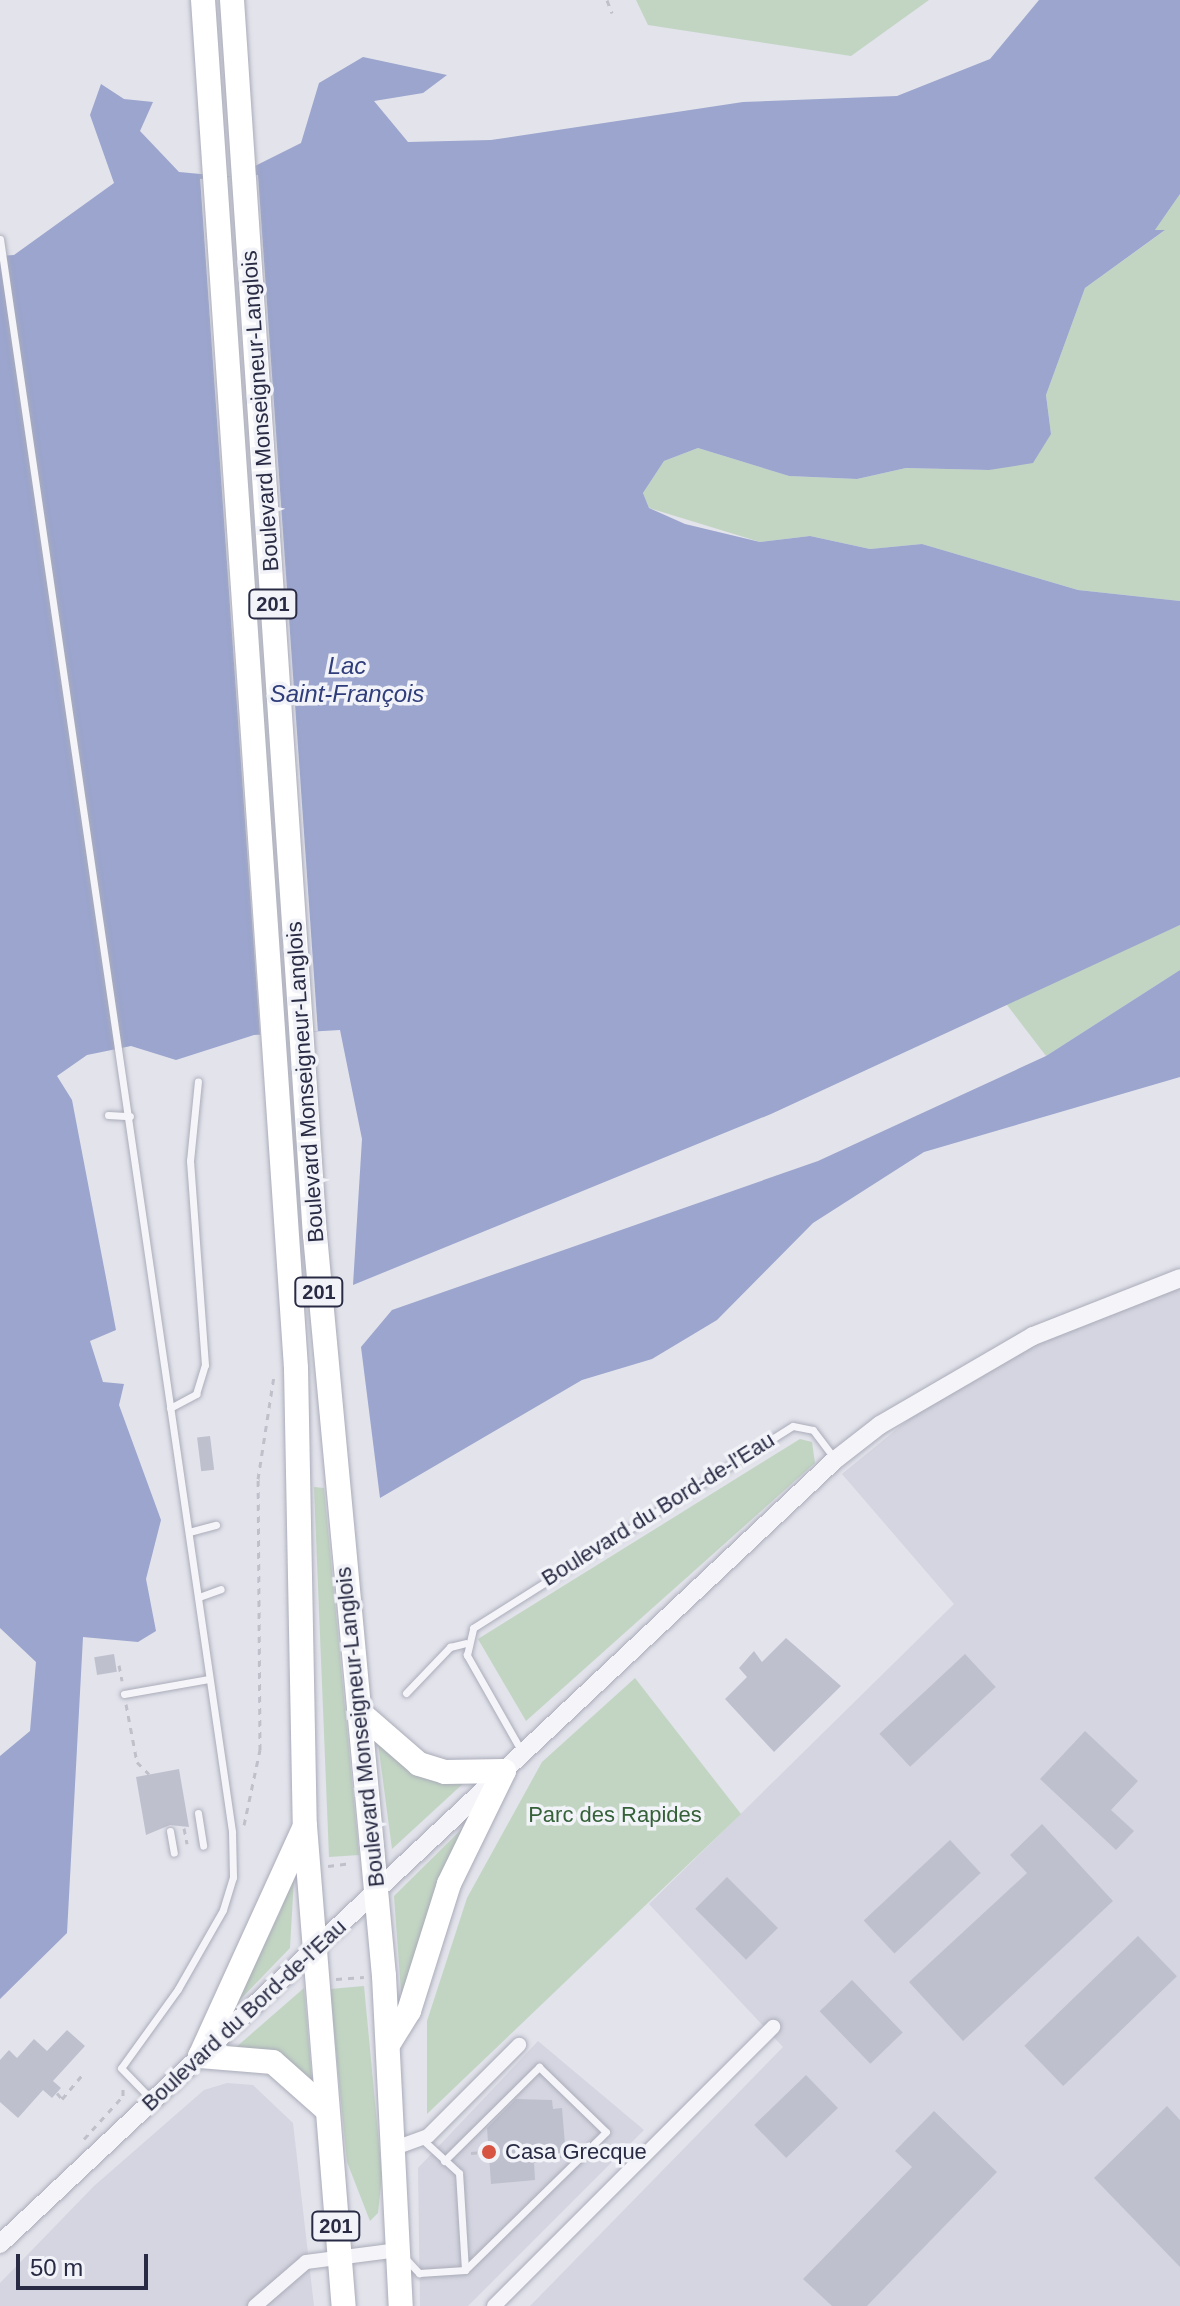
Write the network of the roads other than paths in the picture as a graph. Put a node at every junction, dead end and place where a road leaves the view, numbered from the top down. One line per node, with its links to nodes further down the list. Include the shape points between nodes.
1 (203, 0): 22 (highway, Boulevard Monseigneur-Langlois / 201, via 298,1414)
2 (232, 0): 18 (highway, Boulevard Monseigneur-Langlois / 201, via 302,1032)
3 (0, 239): 6 (lane)
4 (198, 1081): 8 (lane, via 190,1161 205,1365 196,1394)
5 (108, 1115): 6 (lane)
6 (130, 1116): 8 (lane)
7 (1180, 1278): 9 (street, Boulevard du Bord-de-l'Eau, via 1033,1336 880,1425)
8 (170, 1408): 11 (lane)
9 (835, 1460): 14 (lane, Boulevard du Bord-de-l'Eau, via 813,1430 793,1426 505,1604); 19 (street, Boulevard du Bord-de-l'Eau)
10 (216, 1525): 11 (lane)
11 (189, 1532): 13 (lane)
12 (221, 1589): 13 (lane)
13 (199, 1597): 15 (lane)
14 (466, 1643): 16 (lane, Boulevard du Bord-de-l'Eau, via 450,1647); 19 (lane)
15 (209, 1679): 17 (lane); 32 (lane, via 232,1832 231,1888 178,1989 121,2068)
16 (406, 1693)
17 (124, 1694)
18 (359, 1712): 20 (highway, via 419,1764 445,1772); 26 (highway, Boulevard Monseigneur-Langlois / 201)
19 (522, 1753): 20 (street, Boulevard du Bord-de-l'Eau)
20 (504, 1771): 26 (street, Boulevard du Bord-de-l'Eau); 29 (highway, via 444,1895 409,2011)
21 (198, 1813): 24 (lane)
22 (305, 1826): 27 (highway, Boulevard Monseigneur-Langlois / 201); 31 (highway)
23 (170, 1831): 25 (lane)
24 (203, 1846)
25 (174, 1853)
26 (376, 1889): 27 (street, Boulevard du Bord-de-l'Eau); 29 (highway, Boulevard Monseigneur-Langlois / 201)
27 (313, 1951): 31 (street, Boulevard du Bord-de-l'Eau); 33 (highway, Boulevard Monseigneur-Langlois / 201)
28 (773, 2027): 44 (street)
29 (388, 2044): 35 (highway, Boulevard Monseigneur-Langlois / 201)
30 (519, 2045): 34 (street)
31 (200, 2056): 32 (street, Boulevard du Bord-de-l'Eau); 33 (highway, via 273,2062)
32 (153, 2101): 37 (street, Boulevard du Bord-de-l'Eau)
33 (326, 2109): 39 (highway, Boulevard Monseigneur-Langlois / 201)
34 (423, 2140): 35 (street); 36 (lane)
35 (395, 2148): 38 (highway, Boulevard Monseigneur-Langlois / 201)
36 (444, 2161): 40 (lane, via 459,2173); 40 (lane, via 539,2067 606,2132)
37 (0, 2244)
38 (398, 2250): 39 (street); 40 (lane, via 419,2273); 43 (highway, Boulevard Monseigneur-Langlois / 201)
39 (339, 2254): 41 (street, via 295,2269); 42 (highway, Boulevard Monseigneur-Langlois / 201)
40 (465, 2270)
41 (255, 2306)
42 (344, 2306)
43 (401, 2306)
44 (494, 2306)

